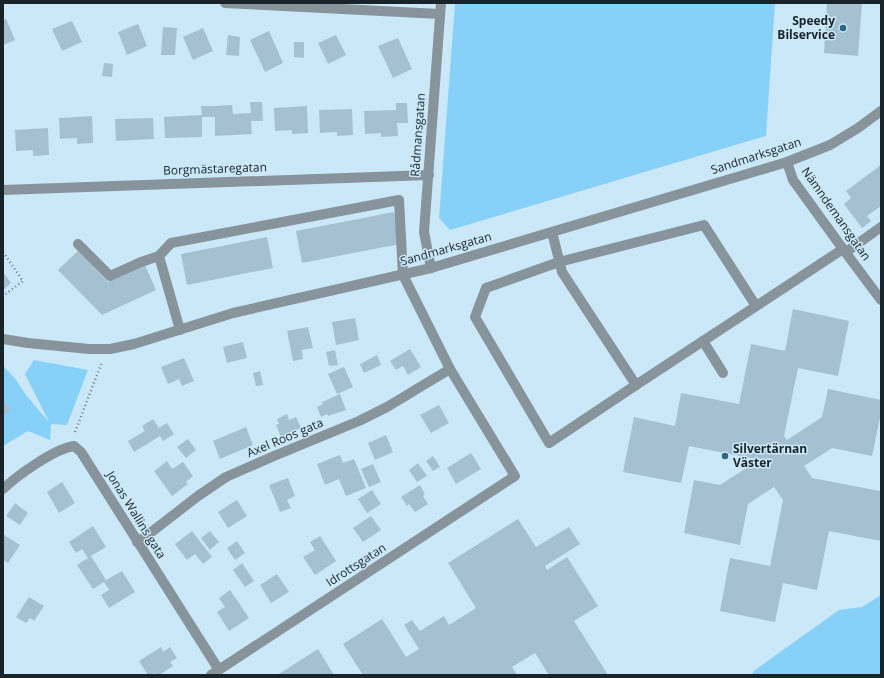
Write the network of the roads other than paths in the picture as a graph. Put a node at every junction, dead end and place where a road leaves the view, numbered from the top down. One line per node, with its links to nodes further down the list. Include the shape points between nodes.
1 (225, 3): 3 (street)
2 (441, 3): 3 (street, Rådmansgatan)
3 (440, 14): 6 (street, Rådmansgatan)
4 (881, 111): 5 (street, Sandmarksgatan, via 830,145)
5 (787, 162): 9 (street, Sandmarksgatan); 11 (street, Nämndemansgatan, via 793,180)
6 (429, 174): 7 (street, Borgmästaregatan); 14 (street, Rådmansgatan, via 424,232)
7 (3, 190)
8 (881, 227): 11 (street)
9 (552, 232): 13 (street); 14 (street, Sandmarksgatan)
10 (78, 244): 12 (street, via 110,276)
11 (844, 250): 16 (street, Nämndemansgatan); 17 (street)
12 (158, 256): 15 (street, via 171,243 399,200); 18 (street)
13 (559, 262): 17 (street, via 704,224); 23 (street, via 562,272); 23 (street, via 486,288 475,317 549,443)
14 (431, 268): 15 (street, Sandmarksgatan)
15 (403, 274): 18 (street, Sandmarksgatan, via 233,313); 21 (street)
16 (881, 300)
17 (756, 306): 20 (street)
18 (180, 330): 19 (street, Sandmarksgatan, via 110,349 89,350)
19 (3, 339)
20 (704, 341): 22 (street); 23 (street)
21 (450, 369): 25 (street, Axel Roos gata, via 359,421 226,478); 26 (street, Idrottsgatan, via 515,476)
22 (723, 373)
23 (636, 385)
24 (3, 489): 25 (street, Jonas Wallins gata, via 27,469 65,447 74,446)
25 (137, 542): 26 (street, Jonas Wallins gata)
26 (215, 673)

